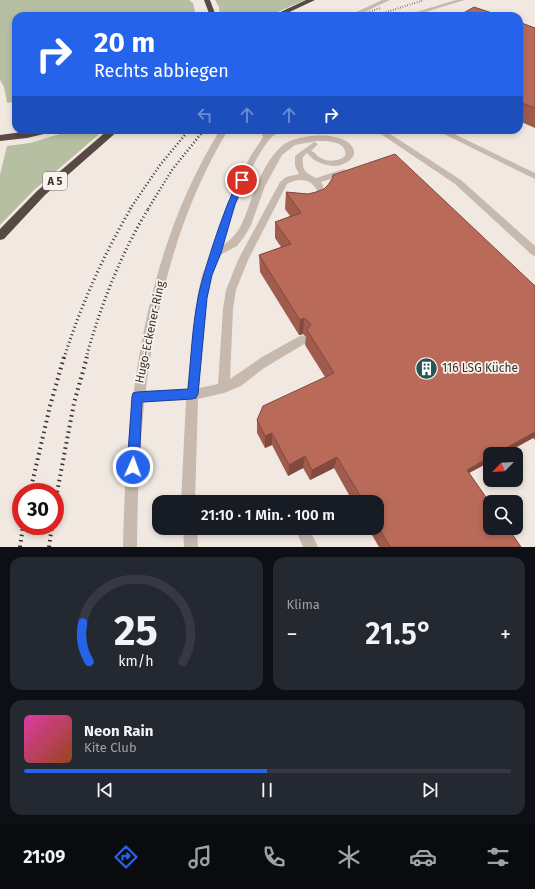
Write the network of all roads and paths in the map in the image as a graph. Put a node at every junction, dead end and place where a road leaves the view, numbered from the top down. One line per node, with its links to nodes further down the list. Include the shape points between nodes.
1 (207, 0): 5 (highway)
2 (312, 0): 6 (highway)
3 (387, 0): 7 (street)
4 (462, 0): 8 (street)
5 (212, 12)
6 (285, 12)
7 (360, 12)
8 (420, 12)
9 (31, 134): 15 (highway)
10 (109, 134): 23 (highway, A 5, via 41,193)
11 (222, 134): 29 (street, Hugo-Eckener-Ring, via 191,193 169,254 146,342)
12 (266, 134): 25 (street, via 231,204)
13 (385, 134): 24 (street, via 458,182)
14 (448, 134): 20 (street)
15 (0, 138)
16 (332, 139): 17 (street, via 347,146 350,151 349,157 339,163 325,163); 19 (street, via 313,144 299,156 298,162); 25 (street, via 305,139 286,147 278,156 259,191 240,237)
17 (311, 153)
18 (353, 169): 21 (street)
19 (304, 176): 21 (street); 27 (street, via 290,178 284,182 243,260 231,290)
20 (535, 176)
21 (316, 181): 22 (street, via 321,190 319,196 309,202)
22 (302, 202)
23 (0, 236)
24 (535, 252)
25 (216, 253): 28 (street, via 202,298)
26 (302, 340): 27 (street, via 275,354 237,382)
27 (224, 388): 28 (street)
28 (192, 394): 29 (street); 30 (street)
29 (137, 397): 33 (street, Hugo-Eckener-Ring)
30 (188, 495)
31 (190, 535): 34 (street)
32 (305, 535): 35 (street)
33 (130, 547)
34 (191, 547)
35 (311, 547)

